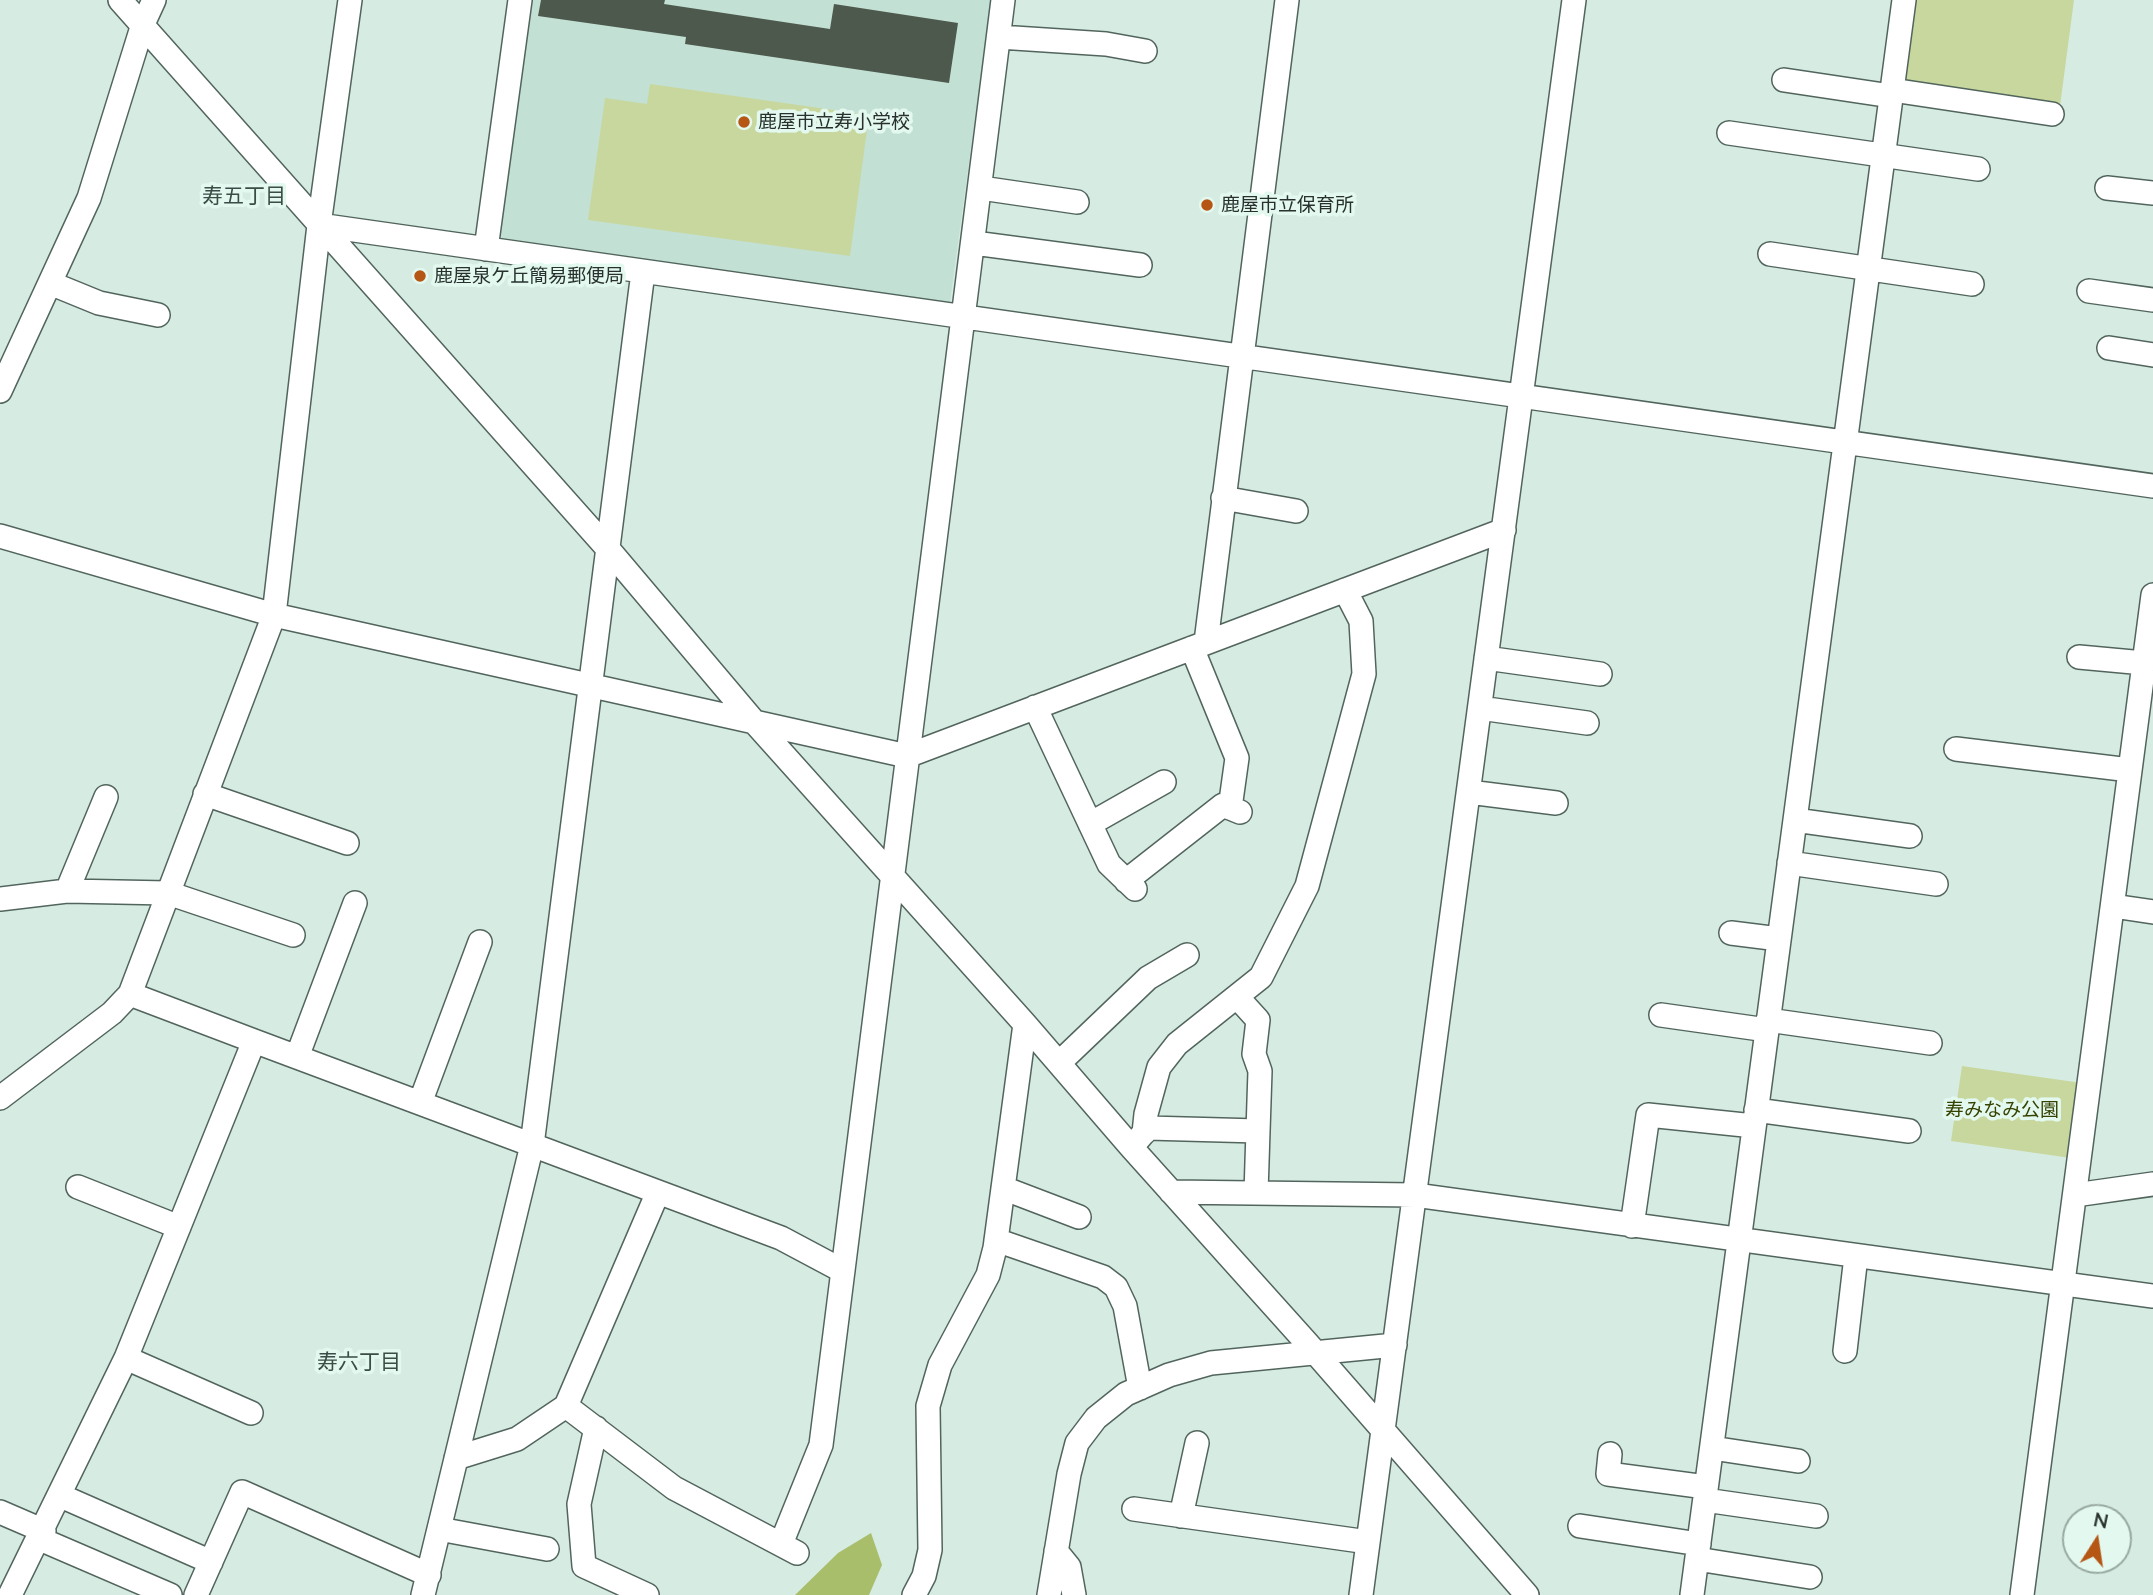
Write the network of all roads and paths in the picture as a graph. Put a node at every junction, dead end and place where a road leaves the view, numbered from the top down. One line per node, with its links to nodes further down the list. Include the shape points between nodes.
1 (120, 0): 9 (street)
2 (154, 0): 9 (street)
3 (351, 0): 22 (street)
4 (520, 0): 24 (street)
5 (1003, 0): 10 (street)
6 (1287, 0): 36 (street)
7 (1574, 0): 39 (street)
8 (1904, 0): 13 (street)
9 (142, 24): 22 (street); 29 (street, via 89,198)
10 (999, 37): 11 (street); 19 (street)
11 (1144, 51)
12 (1784, 80): 13 (street)
13 (1891, 93): 14 (street); 16 (street)
14 (2052, 114)
15 (1729, 133): 16 (street)
16 (1883, 155): 17 (street); 27 (street)
17 (1978, 169)
18 (2107, 187): 20 (street)
19 (981, 188): 21 (street); 23 (street)
20 (2153, 193)
21 (1077, 202)
22 (320, 225): 24 (street); 46 (street); 49 (street)
23 (975, 243): 26 (street); 34 (street)
24 (485, 249): 28 (street)
25 (1770, 254): 27 (street)
26 (1140, 265)
27 (1868, 269): 30 (street); 40 (street)
28 (643, 272): 34 (street); 46 (street)
29 (50, 283): 33 (street, via 99,303); 38 (street)
30 (1972, 284)
31 (2089, 291): 32 (street)
32 (2153, 300)
33 (158, 315)
34 (966, 316): 36 (street); 62 (street)
35 (2109, 348): 37 (street)
36 (1240, 355): 39 (street); 42 (street)
37 (2153, 355)
38 (0, 391)
39 (1521, 397): 40 (street); 44 (street)
40 (1845, 442): 41 (street); 69 (street)
41 (2153, 486)
42 (1223, 498): 43 (street); 50 (street)
43 (1296, 511)
44 (1503, 530): 47 (street); 52 (street)
45 (0, 536): 49 (street)
46 (609, 550): 55 (street); 58 (street)
47 (1345, 590): 50 (street); 88 (street, via 1361,621 1364,674 1307,886 1261,977)
48 (2153, 596): 53 (street)
49 (274, 615): 55 (street); 66 (street)
50 (1199, 645): 56 (street); 70 (street, via 1237,758 1235,810 1223,805 1131,885 1109,864)
51 (2079, 657): 53 (street)
52 (1486, 658): 54 (street); 57 (street)
53 (2147, 667): 60 (street)
54 (1600, 674)
55 (590, 685): 58 (street); 102 (street)
56 (1035, 707): 62 (street); 70 (street)
57 (1480, 708): 59 (street); 65 (street)
58 (756, 723): 62 (street); 74 (street)
59 (1587, 723)
60 (2144, 729): 63 (street)
61 (1956, 749): 63 (street)
62 (907, 756): 74 (street)
63 (2130, 770): 80 (street)
64 (1164, 782): 70 (street)
65 (1469, 792): 68 (street); 109 (street)
66 (205, 794): 72 (street); 77 (street)
67 (106, 797): 76 (street)
68 (1556, 803)
69 (1795, 820): 71 (street); 73 (street)
70 (1090, 824)
71 (1910, 836)
72 (347, 843)
73 (1789, 863): 75 (street); 84 (street)
74 (894, 879): 90 (street); 117 (street)
75 (1936, 884)
76 (66, 891): 77 (street); 78 (street)
77 (168, 893): 83 (street); 87 (street)
78 (0, 899)
79 (355, 903): 94 (street)
80 (2113, 906): 81 (street); 110 (street)
81 (2153, 912)
82 (1731, 933): 84 (street)
83 (293, 935)
84 (1779, 939): 91 (street)
85 (480, 942): 97 (street)
86 (1186, 955): 95 (street, via 1147,978)
87 (130, 994): 92 (street); 96 (street, via 112,1013)
88 (1238, 998): 99 (street, via 1258,1020 1254,1054 1260,1071); 101 (street, via 1177,1044 1159,1067)
89 (1661, 1015): 91 (street)
90 (1025, 1024): 95 (street); 105 (street)
91 (1767, 1025): 93 (street); 98 (street)
92 (254, 1041): 94 (street); 113 (street)
93 (1930, 1042)
94 (297, 1057): 97 (street)
95 (1059, 1063): 101 (street)
96 (0, 1098)
97 (419, 1103): 102 (street)
98 (1755, 1118): 100 (street); 112 (street, via 1648,1115); 115 (street)
99 (1258, 1130): 101 (street, via 1148,1128); 108 (street)
100 (1909, 1131)
101 (1137, 1140): 107 (street)
102 (532, 1145): 106 (street); 132 (street)
103 (2153, 1184): 110 (street)
104 (78, 1187): 113 (street)
105 (1003, 1188): 111 (street); 114 (street)
106 (658, 1192): 117 (street, via 780,1238); 125 (street)
107 (1171, 1192): 108 (street); 121 (street)
108 (1256, 1193): 109 (street)
109 (1415, 1195): 112 (street); 120 (street)
110 (2075, 1195): 118 (street)
111 (1079, 1217)
112 (1632, 1226): 115 (street)
113 (179, 1227): 123 (street)
114 (996, 1240): 124 (street, via 1103,1277 1116,1287 1125,1306); 155 (street, via 988,1275 940,1365 928,1406 930,1550)
115 (1738, 1241): 116 (street); 130 (street)
116 (1856, 1256): 118 (street); 122 (street)
117 (843, 1271): 127 (street, via 821,1445 789,1548 674,1488)
118 (2064, 1284): 119 (street); 160 (street)
119 (2153, 1296)
120 (1395, 1345): 121 (street); 128 (street)
121 (1314, 1351): 124 (street, via 1211,1363); 128 (street)
122 (1845, 1351)
123 (126, 1359): 126 (street); 135 (street)
124 (1140, 1388): 145 (street, via 1096,1418 1077,1443)
125 (566, 1406): 127 (street); 132 (street, via 517,1440)
126 (251, 1413)
127 (596, 1429): 154 (street, via 579,1504 584,1566)
128 (1384, 1432): 143 (street); 150 (street)
129 (1197, 1444): 138 (street)
130 (1712, 1448): 133 (street); 134 (street)
131 (1610, 1454): 134 (street, via 1608,1474)
132 (456, 1458): 141 (street)
133 (1798, 1461)
134 (1706, 1494): 139 (street); 146 (street)
135 (61, 1496): 142 (street); 147 (street)
136 (1134, 1510): 138 (street)
137 (0, 1512): 142 (street)
138 (1181, 1516): 143 (street)
139 (1816, 1516)
140 (1580, 1526): 146 (street)
141 (439, 1529): 144 (street); 149 (street)
142 (42, 1535): 151 (street); 152 (street)
143 (1368, 1542): 158 (street)
144 (547, 1549)
145 (1056, 1551): 156 (street); 157 (street, via 1069,1567)
146 (1698, 1552): 148 (street); 159 (street)
147 (211, 1562): 149 (street, via 242,1492); 153 (street)
148 (1811, 1577)
149 (426, 1585)
150 (1523, 1592)
151 (10, 1595)
152 (170, 1595)
153 (196, 1595)
154 (647, 1595)
155 (914, 1595)
156 (1049, 1595)
157 (1074, 1595)
158 (1361, 1595)
159 (1692, 1595)
160 (2022, 1595)

